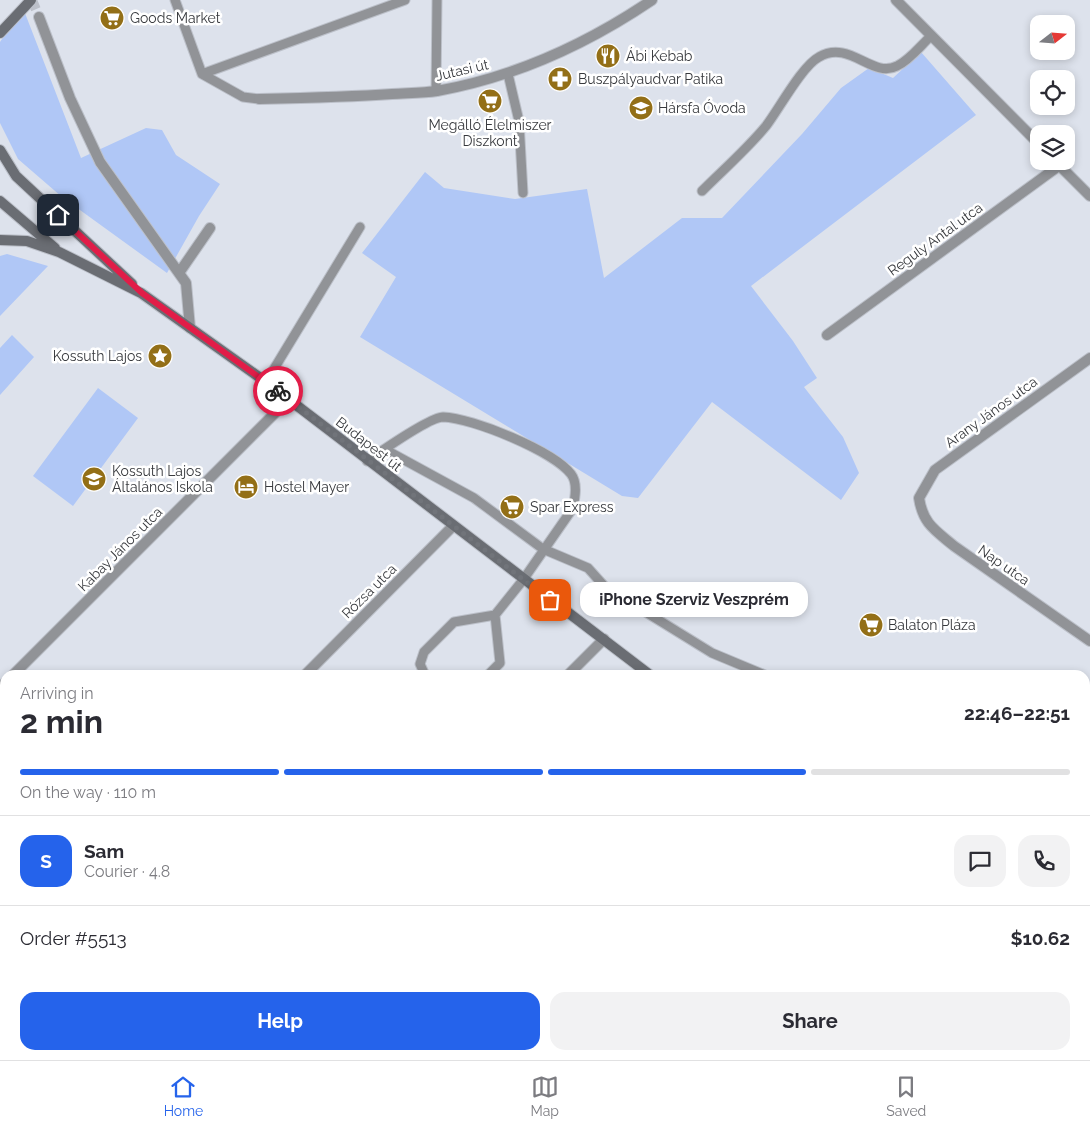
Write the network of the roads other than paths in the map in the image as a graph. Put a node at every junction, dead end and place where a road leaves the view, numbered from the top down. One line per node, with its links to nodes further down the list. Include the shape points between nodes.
1 (32, 0): 8 (main road)
2 (175, 0): 11 (lane)
3 (405, 0): 11 (lane)
4 (437, 0): 13 (lane)
5 (652, 0): 12 (street, Jutasi út, via 594,35)
6 (896, 0): 9 (street)
7 (39, 17): 27 (street, via 70,98 100,162)
8 (2, 30): 10 (main road)
9 (931, 36): 15 (street); 19 (lane, via 899,66 891,69 883,69 846,52 817,58 766,126)
10 (0, 39)
11 (202, 74): 14 (lane, via 243,97)
12 (508, 74): 13 (street, Jutasi út); 20 (lane, via 520,121)
13 (436, 91): 14 (street, Jutasi út, via 341,98)
14 (259, 99)
15 (1030, 135)
16 (0, 150): 28 (main road, via 16,176)
17 (1049, 170): 30 (street, Reguly Antal utca)
18 (1065, 170): 21 (street)
19 (702, 191)
20 (523, 193)
21 (1090, 196)
22 (0, 200): 26 (main road, Budapest út)
23 (360, 227): 32 (lane)
24 (210, 228): 27 (street)
25 (0, 240): 26 (main road, Budapest út, via 27,241)
26 (60, 252): 28 (main road, Budapest út)
27 (179, 273): 29 (street, via 186,283)
28 (142, 293): 29 (main road, Budapest út)
29 (190, 328): 32 (main road, Budapest út)
30 (827, 335)
31 (1090, 358): 36 (street, Arany János utca, via 935,470)
32 (266, 382): 33 (main road, Budapest út)
33 (289, 400): 35 (main road, Budapest út); 43 (street, Kabay János utca)
34 (386, 450): 35 (lane); 38 (lane, via 474,498); 38 (lane, via 418,428 442,417 478,425 544,452 572,475 576,494 573,508)
35 (367, 461): 37 (main road, Budapest út)
36 (919, 498): 42 (street, Nap utca, via 922,514 954,546)
37 (453, 526): 39 (main road, Budapest út); 44 (street, Rózsa utca)
38 (543, 549): 39 (lane); 49 (lane, via 588,568 605,586 712,653)
39 (524, 580): 40 (lane); 41 (main road, Budapest út)
40 (495, 615): 45 (lane, via 454,622 424,652 420,664); 46 (lane, via 500,663)
41 (604, 639): 47 (street); 48 (main road, Budapest út)
42 (1090, 642)
43 (18, 670)
44 (310, 670)
45 (423, 670)
46 (493, 670)
47 (573, 670)
48 (644, 670)
49 (753, 670)

